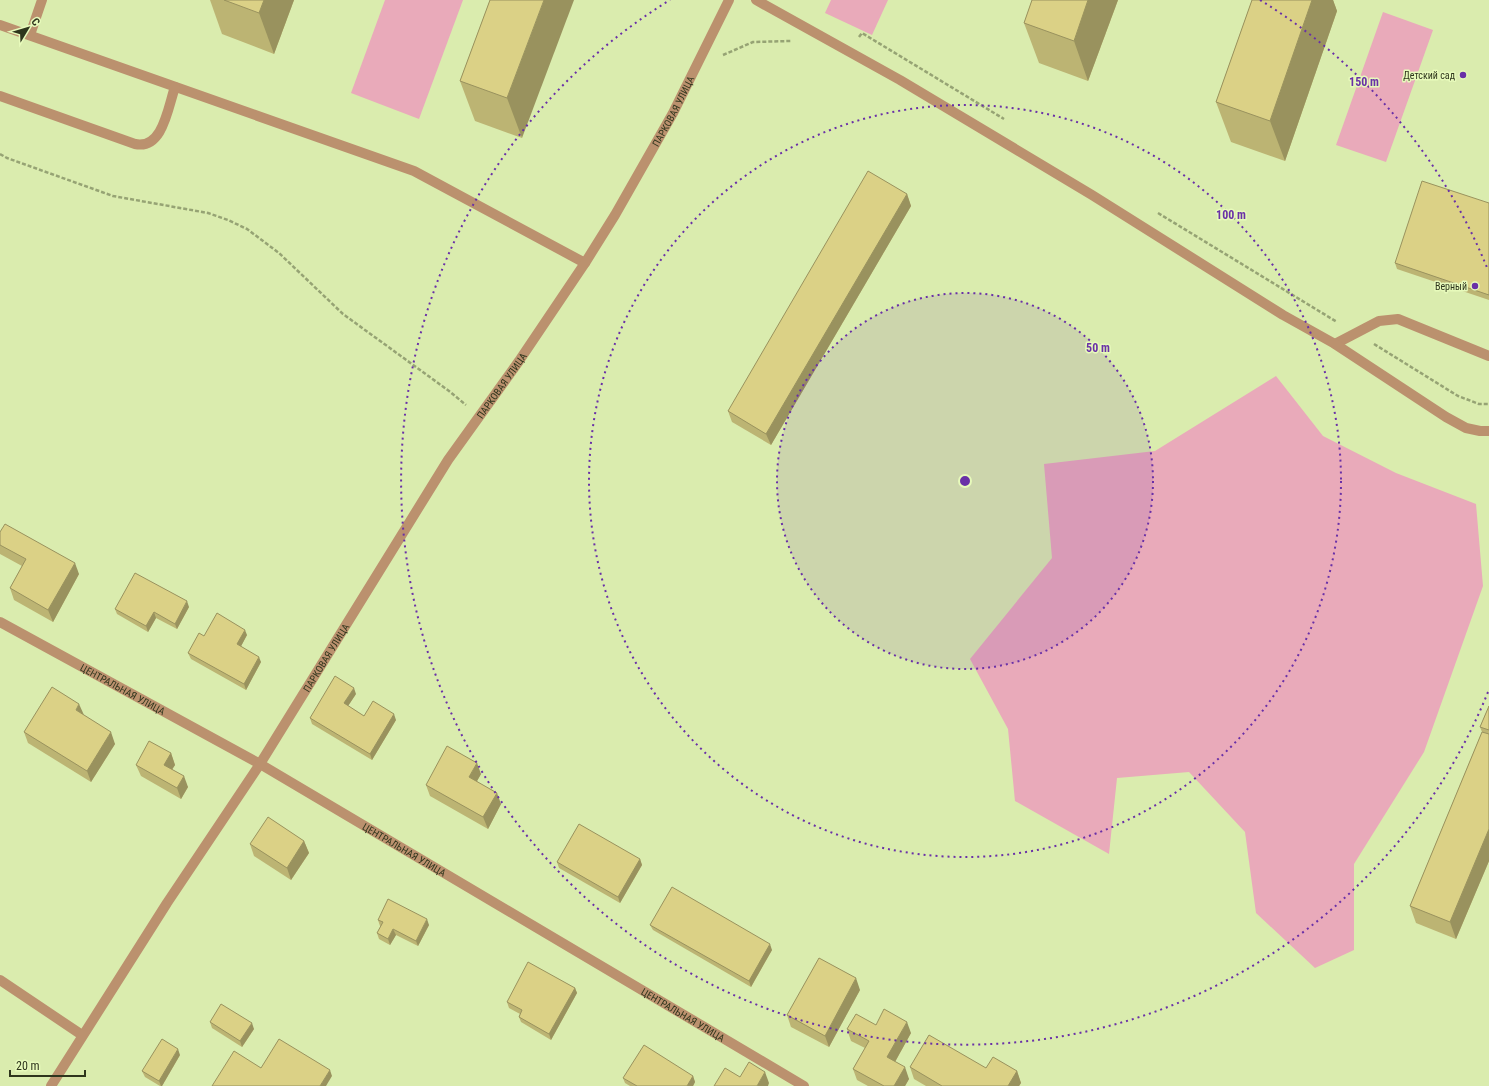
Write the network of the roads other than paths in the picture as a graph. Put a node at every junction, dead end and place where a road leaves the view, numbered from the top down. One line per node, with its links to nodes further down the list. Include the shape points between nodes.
1 (42, 0): 5 (street)
2 (729, 0): 8 (street, ПАРКОВАЯ УЛИЦА, via 673,113)
3 (756, 0): 9 (street, via 900,80 1092,195 1284,316)
4 (0, 25): 5 (street)
5 (30, 35): 6 (street)
6 (174, 87): 7 (street, via 158,134 151,142 143,145); 8 (street, via 414,171)
7 (0, 96)
8 (585, 263): 13 (street, ПАРКОВАЯ УЛИЦА, via 448,460)
9 (1335, 344): 10 (street, via 1379,321 1398,319); 11 (street, via 1459,425 1472,430)
10 (1489, 356)
11 (1489, 431)
12 (0, 622): 13 (street, ЦЕНТРАЛЬНАЯ УЛИЦА)
13 (260, 764): 15 (street, ПАРКОВАЯ УЛИЦА); 17 (street, ЦЕНТРАЛЬНАЯ УЛИЦА)
14 (0, 980): 15 (street)
15 (82, 1035): 16 (street, ПАРКОВАЯ УЛИЦА)
16 (51, 1086)
17 (804, 1086)

